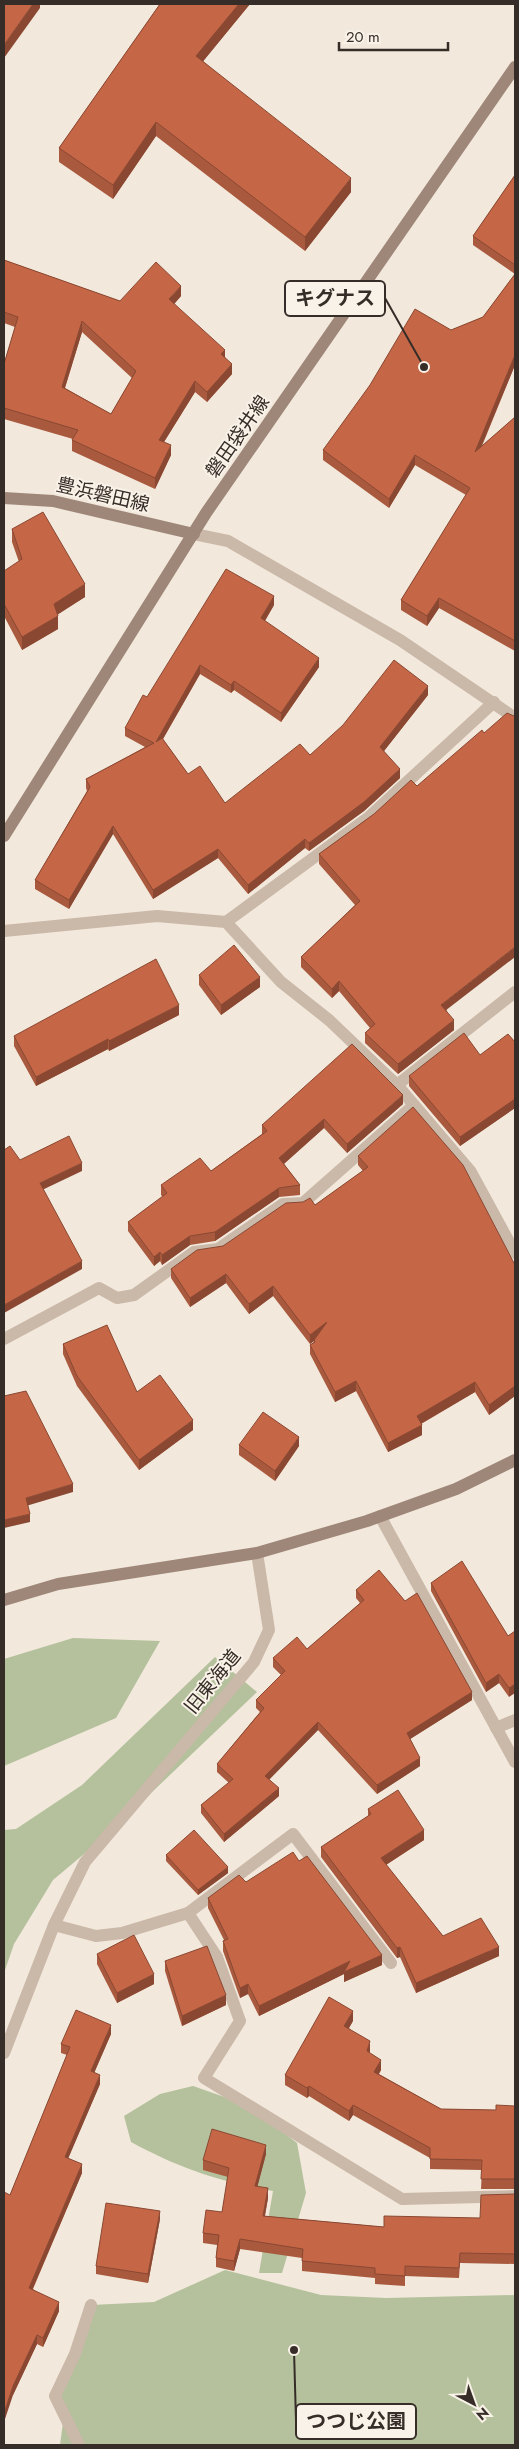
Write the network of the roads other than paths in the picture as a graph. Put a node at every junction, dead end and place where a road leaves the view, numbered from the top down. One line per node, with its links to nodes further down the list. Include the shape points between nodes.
1 (515, 68): 3 (main road, 磐田袋井線)
2 (4, 498): 3 (main road, 豊浜磐田線, via 53,501)
3 (194, 534): 4 (street, via 228,541 400,640); 6 (main road, 磐田袋井線)
4 (494, 702): 5 (street); 7 (street, via 369,817)
5 (515, 718)
6 (4, 836)
7 (226, 922): 8 (street, via 157,916); 10 (street, via 281,982 329,1020)
8 (4, 931)
9 (515, 992): 10 (street)
10 (397, 1085): 11 (street)
11 (414, 1105): 12 (street, via 471,1172); 13 (street, via 303,1203 283,1204 218,1249 194,1252 134,1294 116,1298 99,1288)
12 (515, 1253)
13 (4, 1338)
14 (515, 1460): 15 (main road, via 456,1489)
15 (380, 1516): 16 (main road); 19 (street)
16 (257, 1553): 17 (main road, via 58,1584); 22 (street, 旧東海道, via 269,1630 254,1662 85,1862)
17 (4, 1600)
18 (515, 1720): 19 (street)
19 (496, 1728): 20 (street)
20 (515, 1762)
21 (188, 1914): 22 (street, via 122,1933 96,1936); 23 (street, via 293,1834); 25 (street, via 216,1957 240,2021 204,2078 402,2199)
22 (54, 1925): 24 (street, 旧東海道)
23 (391, 1963)
24 (4, 2053)
25 (515, 2196)
26 (91, 2305): 27 (street, via 75,2354 55,2396)
27 (79, 2445)

